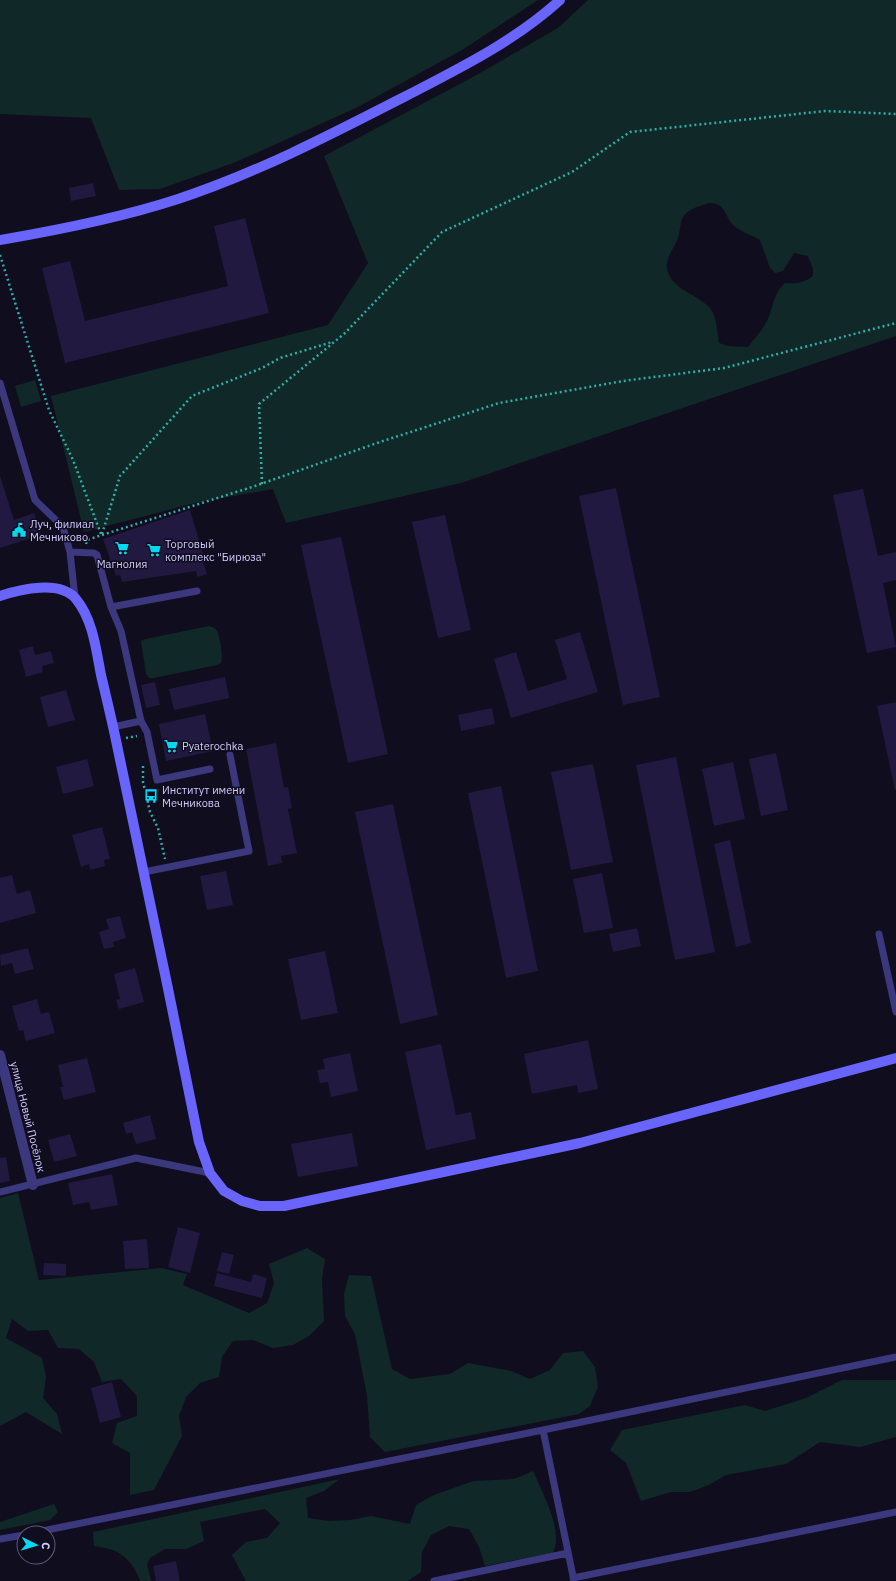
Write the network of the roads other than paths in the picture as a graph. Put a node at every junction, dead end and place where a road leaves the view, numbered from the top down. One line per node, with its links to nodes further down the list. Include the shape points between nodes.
1 (560, 0): 2 (main road, via 503,43 457,69 340,130 260,167 178,199 119,215)
2 (0, 240)
3 (0, 383): 4 (lane, via 34,500 63,527)
4 (70, 552): 7 (lane); 8 (lane, via 94,553 98,557)
5 (197, 591): 8 (lane)
6 (0, 596): 7 (main road, via 31,588 49,587)
7 (75, 598): 10 (main road, via 85,613 92,634)
8 (111, 607): 9 (lane, via 121,631)
9 (138, 722): 10 (lane); 12 (lane, via 147,732 157,780)
10 (113, 727): 13 (main road)
11 (230, 754): 13 (lane, via 249,851)
12 (210, 770)
13 (144, 872): 18 (main road, via 199,1142)
14 (879, 934): 15 (lane)
15 (896, 1012)
16 (0, 1056): 19 (street, улица Новый Посёлок)
17 (896, 1058): 18 (main road, via 580,1143 284,1206 260,1206 242,1200 224,1191)
18 (210, 1173): 19 (lane, via 136,1158)
19 (33, 1185): 20 (lane)
20 (0, 1192)
21 (896, 1357): 22 (lane)
22 (544, 1430): 24 (lane); 27 (lane)
23 (896, 1512): 28 (lane)
24 (56, 1528)
25 (16, 1537): 26 (lane)
26 (0, 1540)
27 (568, 1554): 28 (lane); 29 (lane)
28 (574, 1580)
29 (434, 1581)

